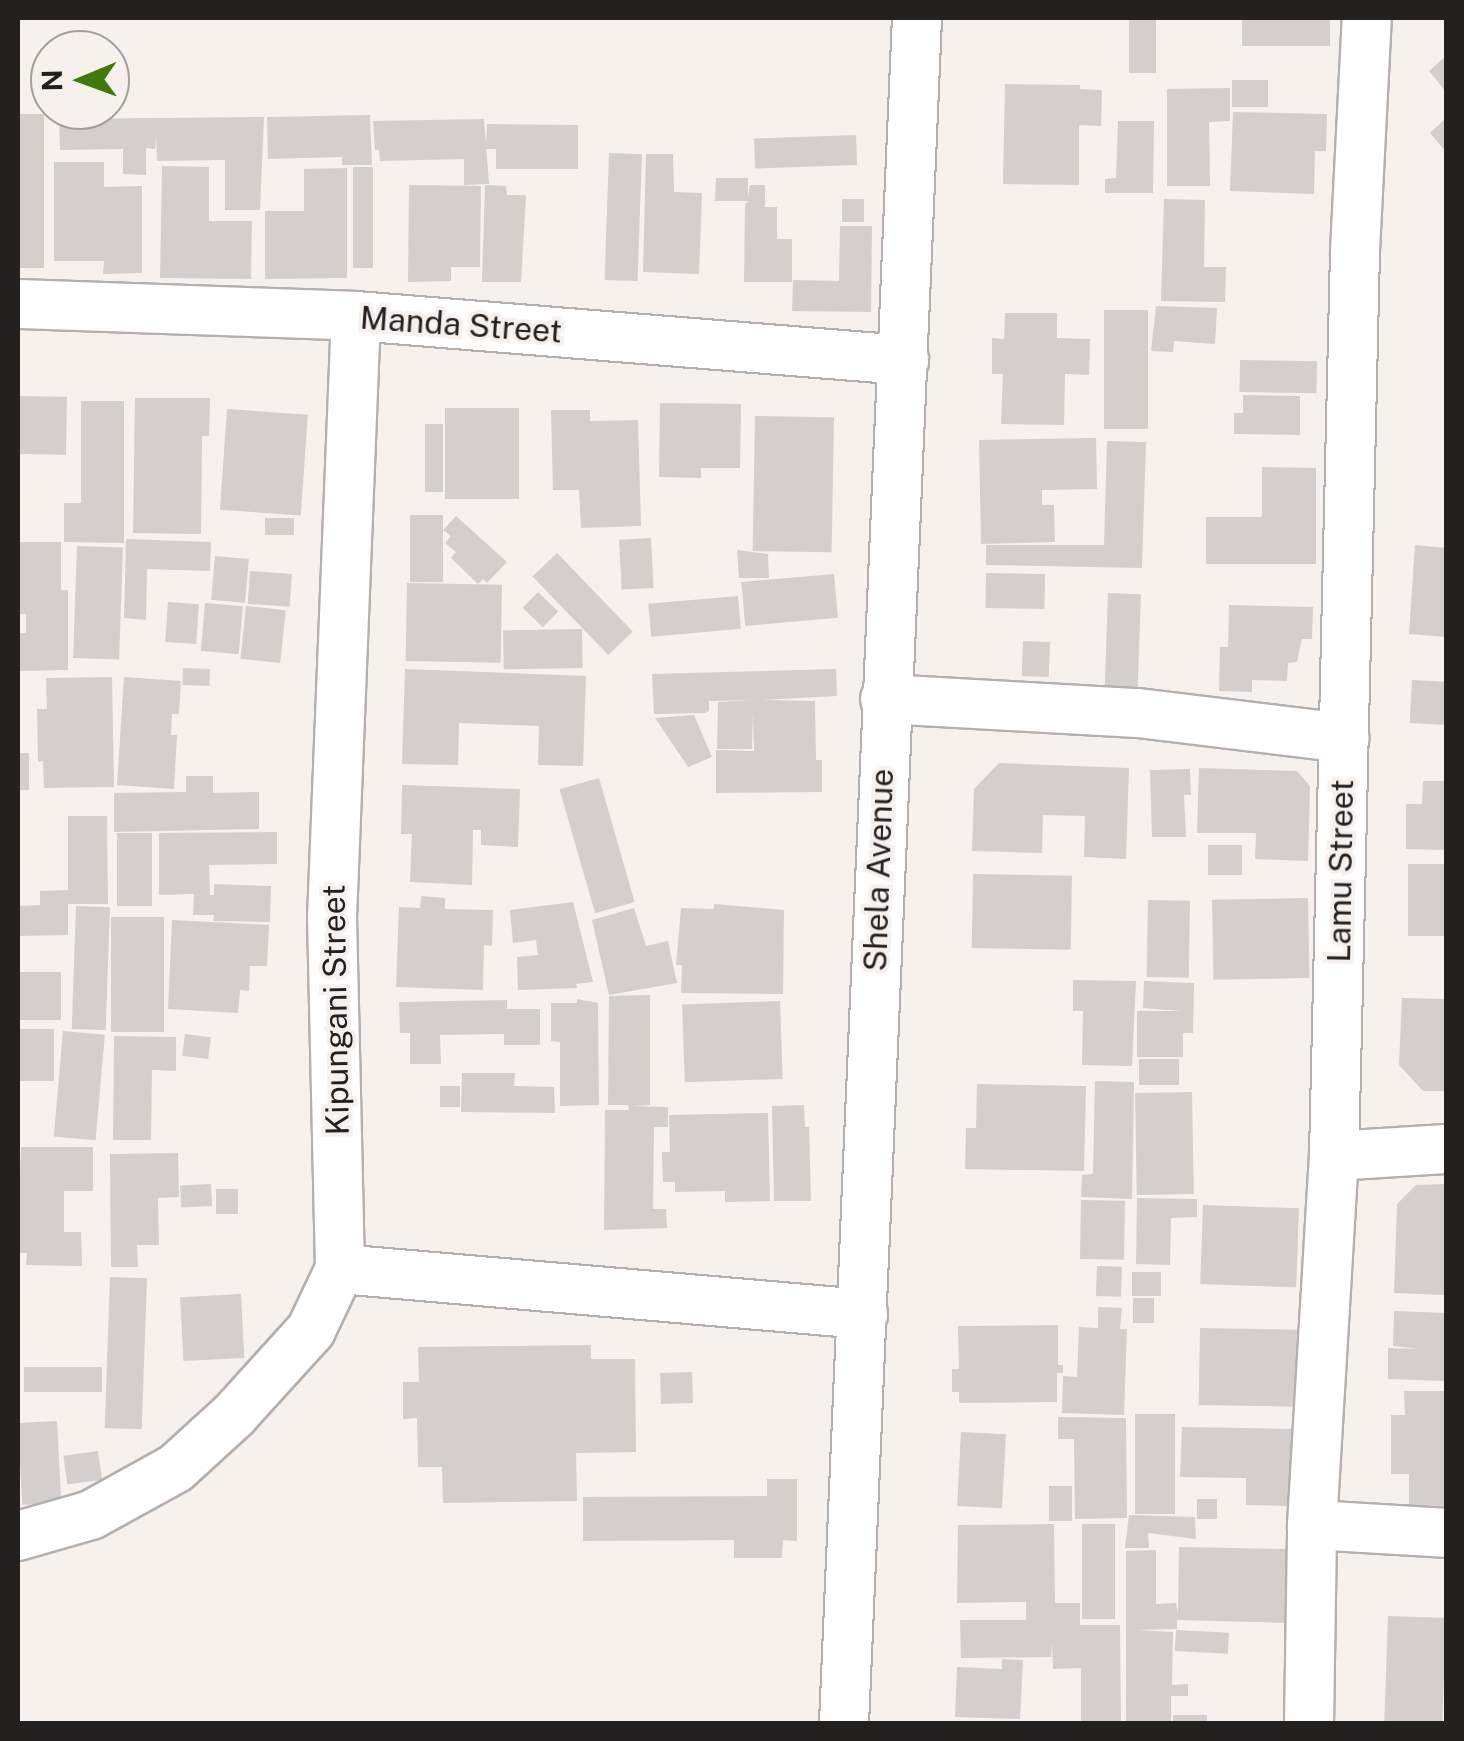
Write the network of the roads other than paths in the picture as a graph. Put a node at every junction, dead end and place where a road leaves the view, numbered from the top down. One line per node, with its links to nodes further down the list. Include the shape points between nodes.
1 (917, 18): 5 (street, Shela Avenue)
2 (1367, 18): 7 (street, Lamu Street)
3 (18, 304): 4 (street, Manda Street)
4 (356, 316): 5 (street, Manda Street); 10 (street, Kipungani Street, via 332,918)
5 (904, 360): 6 (street, Shela Avenue)
6 (885, 699): 7 (street, via 1138,713); 11 (street, Shela Avenue)
7 (1344, 738): 9 (street, Lamu Street)
8 (1446, 1148): 9 (street)
9 (1334, 1156): 12 (street, Lamu Street)
10 (340, 1268): 11 (street); 14 (street, Kipungani Street, via 310,1330 176,1468 91,1515)
11 (863, 1314): 15 (street, Shela Avenue)
12 (1312, 1526): 13 (street); 16 (street, Lamu Street)
13 (1446, 1533)
14 (18, 1536)
15 (844, 1724)
16 (1309, 1724)

